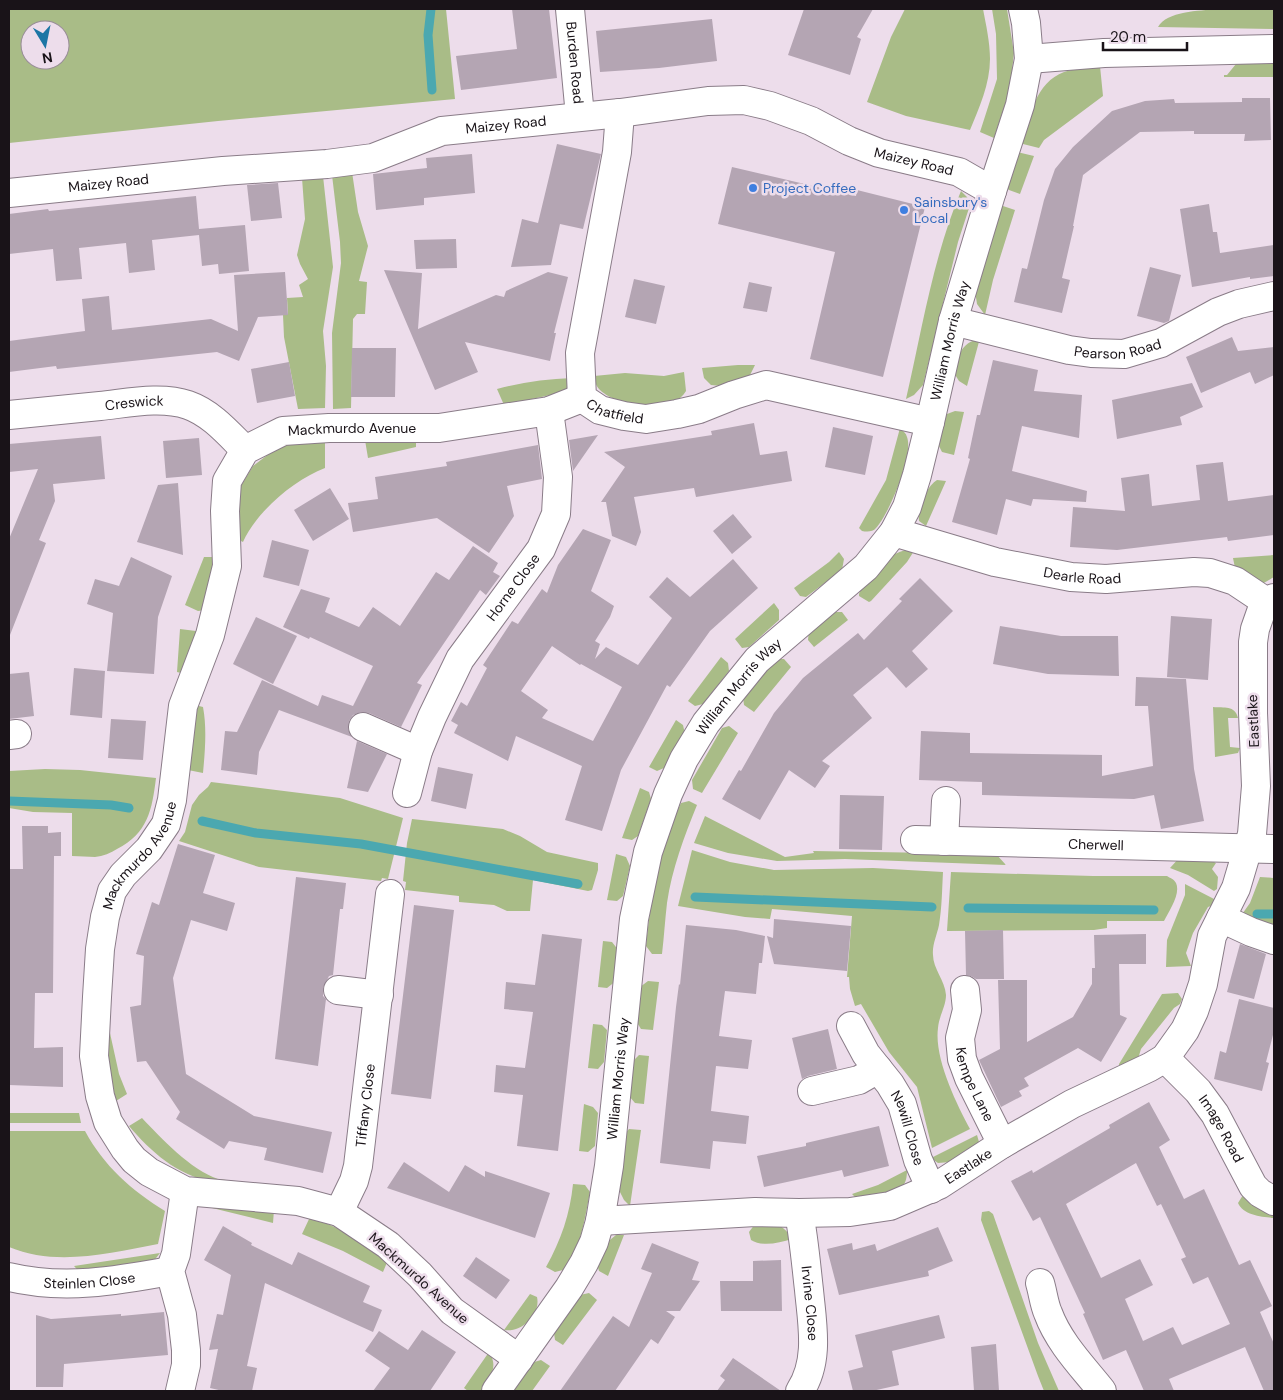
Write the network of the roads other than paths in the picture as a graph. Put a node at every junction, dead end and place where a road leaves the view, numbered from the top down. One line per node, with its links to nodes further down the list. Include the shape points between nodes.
1 (570, 9): 6 (street, Burden Road)
2 (1023, 9): 4 (street, William Morris Way)
3 (1274, 49): 4 (street, via 1113,53)
4 (1029, 59): 7 (street, William Morris Way, via 1020,105)
5 (620, 113): 6 (street, Maizey Road); 7 (street, Maizey Road, via 744,100 811,120 879,153 959,172); 11 (street, Chatfield, via 617,152 580,353)
6 (580, 116): 8 (street, Maizey Road, via 442,131 372,158)
7 (992, 191): 10 (street, William Morris Way)
8 (9, 193)
9 (1274, 296): 10 (street, Pearson Road, via 1218,312 1160,344 1124,354 1069,350)
10 (953, 321): 14 (street, William Morris Way)
11 (582, 398): 12 (street, Mackmurdo Avenue); 14 (street, Chatfield, via 600,410 646,419 699,409 766,385)
12 (549, 411): 15 (street, Mackmurdo Avenue, via 438,428 329,428 284,432); 19 (street, Horne Close, via 558,477 556,514 541,549 460,659)
13 (9, 415): 15 (street, Creswick, via 144,401 176,402 208,416)
14 (930, 422): 16 (street, William Morris Way, via 907,507)
15 (245, 450): 38 (street, Mackmurdo Avenue, via 227,481 227,566 210,635 183,706 172,800 166,824 112,891 100,949 94,1056 102,1106 114,1133 134,1160)
16 (894, 532): 17 (street, Dearle Road, via 995,562 1071,577 1106,579 1210,573 1235,581); 42 (street, William Morris Way, via 866,567 757,660 706,724 684,759 668,794 648,852 634,919)
17 (1271, 600): 24 (street, Eastlake, via 1262,609 1253,642 1256,786)
18 (363, 727): 19 (street)
19 (418, 751): 20 (street, Horne Close)
20 (407, 793)
21 (946, 801): 23 (street)
22 (915, 840): 23 (street, Cherwell)
23 (944, 841): 24 (street, Cherwell)
24 (1248, 849): 25 (street); 27 (street, Eastlake, via 1236,888)
25 (1274, 850)
26 (390, 894): 31 (street, Tiffany Close)
27 (1221, 918): 28 (street); 33 (street, Eastlake, via 1212,936 1194,1011)
28 (1274, 940)
29 (338, 990): 31 (street)
30 (966, 990): 36 (street, Kempe Lane, via 967,1010 960,1038 962,1059)
31 (379, 995): 40 (street, Tiffany Close, via 358,1166)
32 (851, 1026): 34 (street, Newill Close)
33 (1165, 1058): 36 (street, Eastlake, via 1072,1104); 39 (street, Image Road, via 1216,1114 1253,1186)
34 (878, 1069): 35 (street, via 859,1080); 37 (street, Newill Close, via 902,1104 918,1160)
35 (812, 1091)
36 (1002, 1144): 37 (street, Eastlake)
37 (931, 1189): 41 (street, Eastlake, via 890,1206 871,1210)
38 (185, 1191): 40 (street, Mackmurdo Avenue, via 298,1201); 43 (street, via 176,1254)
39 (1274, 1201)
40 (339, 1212): 46 (street, Mackmurdo Avenue, via 388,1245 452,1311)
41 (800, 1213): 42 (street, Eastlake, via 755,1212); 49 (street, Irvine Close, via 814,1340 808,1375)
42 (600, 1222): 46 (street, William Morris Way, via 584,1263)
43 (170, 1271): 44 (street, Steinlen Close, via 81,1284 32,1282); 47 (street, via 182,1315 186,1350)
44 (9, 1277)
45 (1040, 1283): 50 (street, via 1048,1313 1058,1333)
46 (519, 1360): 48 (street, William Morris Way)
47 (180, 1391)
48 (496, 1391)
49 (800, 1391)
50 (1102, 1391)

